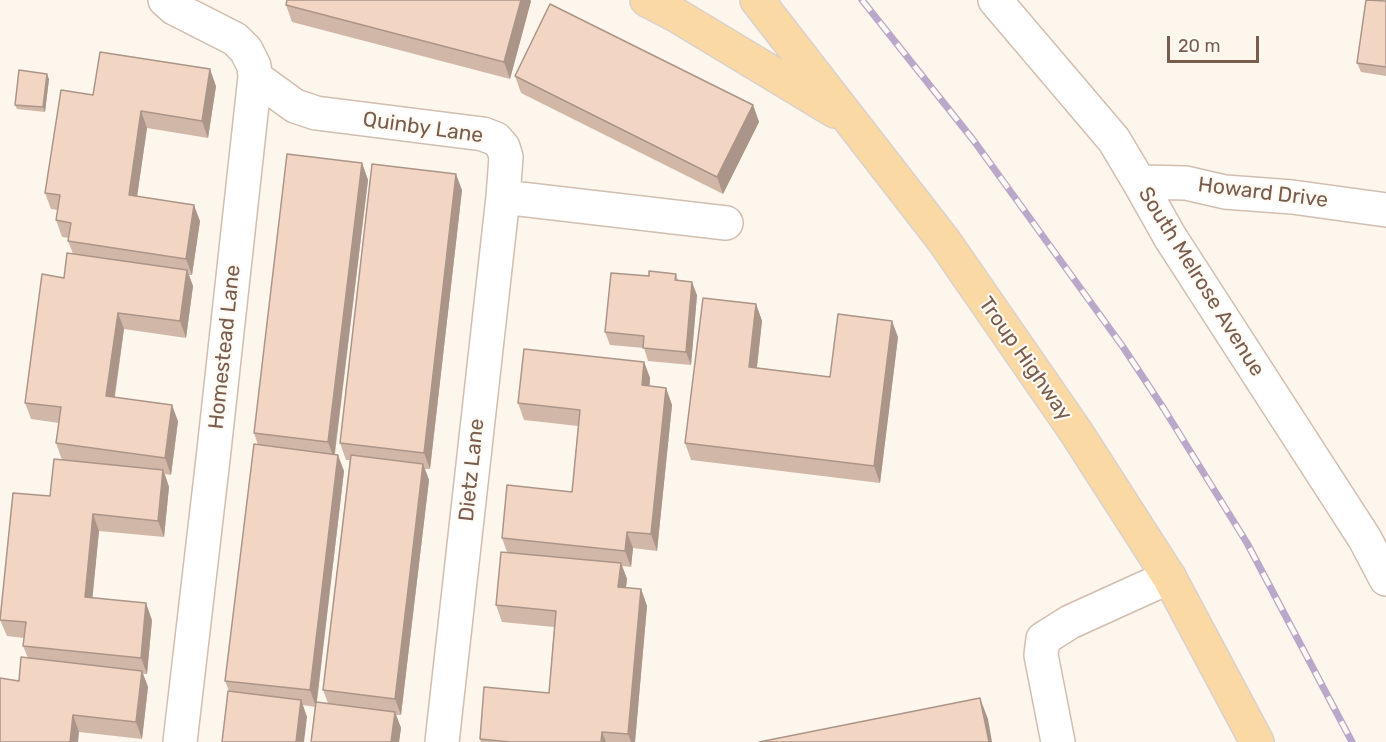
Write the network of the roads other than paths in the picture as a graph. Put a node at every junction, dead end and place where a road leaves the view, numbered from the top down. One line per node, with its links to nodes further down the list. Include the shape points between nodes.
1 (165, 0): 5 (street, Homestead Lane, via 235,39 246,50)
2 (647, 0): 6 (main road)
3 (757, 0): 6 (main road, Troup Highway)
4 (995, 0): 7 (street, South Melrose Avenue, via 1114,140)
5 (255, 77): 8 (street, Quinby Lane, via 295,106 316,112 483,134 496,139 506,157); 13 (street, Homestead Lane)
6 (850, 120): 11 (main road, Troup Highway, via 944,241 1076,432)
7 (1139, 182): 9 (street, Howard Drive, via 1186,183 1225,192 1292,196); 12 (street, South Melrose Avenue, via 1170,237 1365,539)
8 (503, 197): 10 (street); 14 (street, Dietz Lane)
9 (1386, 210)
10 (726, 223)
11 (1169, 577): 15 (street, via 1070,622 1043,639 1041,655); 16 (main road, Troup Highway)
12 (1386, 579)
13 (180, 742)
14 (442, 742)
15 (1058, 742)
16 (1257, 742)

